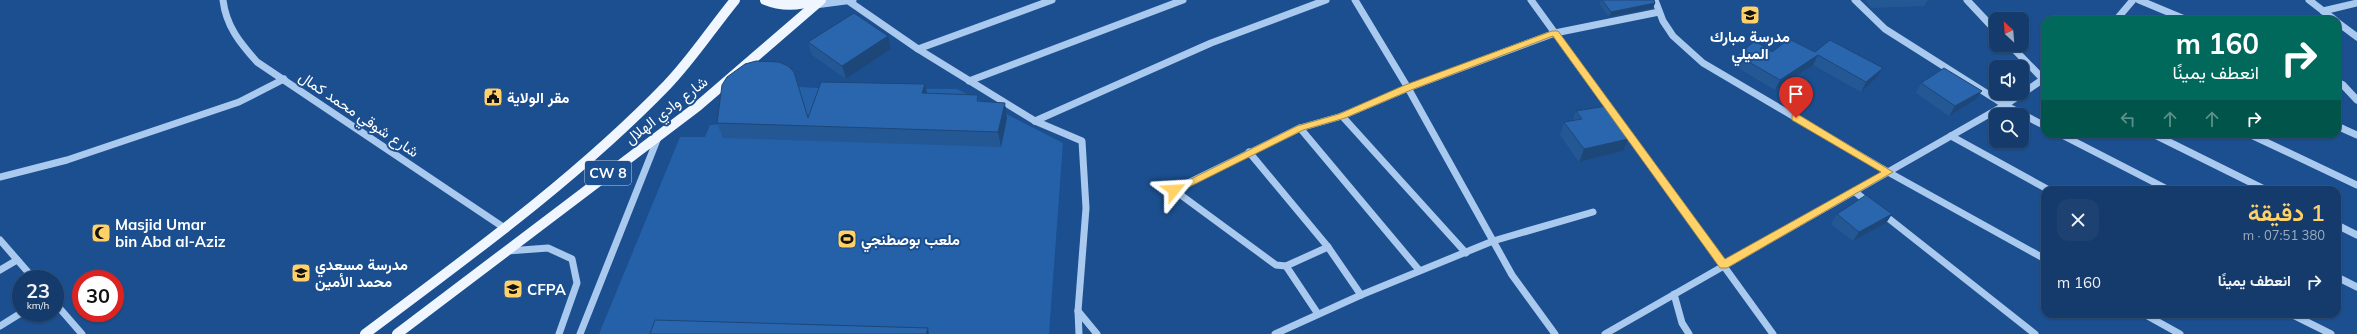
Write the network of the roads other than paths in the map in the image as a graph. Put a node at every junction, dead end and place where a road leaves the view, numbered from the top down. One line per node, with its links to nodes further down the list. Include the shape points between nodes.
1 (223, 0): 30 (street, شارع شوقي محمد كمال, via 224,14 234,38 256,62)
2 (735, 0): 58 (main road, شارع وادي الهلال / CW 8, via 668,84 602,149)
3 (765, 0): 16 (main road, via 783,5)
4 (1052, 0): 27 (street)
5 (1183, 0): 31 (street)
6 (1326, 0): 38 (street, via 1212,42)
7 (1354, 0): 34 (street)
8 (1531, 0): 25 (street)
9 (1654, 0): 19 (street)
10 (1855, 0): 36 (street, via 1885,29)
11 (1967, 0): 23 (street)
12 (2134, 0): 20 (street)
13 (2139, 0): 21 (street)
14 (2309, 0): 18 (street)
15 (851, 1): 16 (street); 27 (street)
16 (817, 2): 42 (main road, شارع وادي الهلال / CW 8, via 698,106)
17 (2357, 3): 18 (street)
18 (2323, 11): 22 (street)
19 (1659, 12): 25 (street); 49 (street, via 1668,34 1703,63)
20 (2120, 16)
21 (2177, 16)
22 (2330, 16)
23 (1989, 24)
24 (2341, 25): 26 (street)
25 (1555, 33): 34 (street); 67 (street)
26 (2357, 38)
27 (918, 49): 31 (street)
28 (2017, 52): 29 (street)
29 (2041, 76)
30 (284, 79): 50 (street, via 239,102 66,160); 58 (street, شارع شوقي محمد كمال)
31 (969, 81): 38 (street)
32 (2041, 81): 36 (street)
33 (2341, 84): 35 (street)
34 (1408, 88): 37 (street); 61 (street)
35 (2357, 100)
36 (2005, 105): 39 (street); 44 (street)
37 (1342, 116): 40 (street); 64 (street)
38 (1035, 121): 76 (street, via 1082,140 1086,208)
39 (2041, 124)
40 (1300, 128): 48 (street); 71 (street)
41 (2341, 128): 43 (street)
42 (660, 134): 63 (main road, شارع وادي الهلال / CW 8); 88 (street)
43 (2357, 135)
44 (1951, 136): 49 (street); 52 (street)
45 (2068, 138): 53 (street)
46 (2161, 138): 54 (street)
47 (2257, 138): 51 (street)
48 (1249, 152): 62 (street); 68 (street, via 1174,190 1276,265)
49 (1888, 172): 55 (street); 65 (street)
50 (0, 177)
51 (2357, 185)
52 (2042, 186)
53 (2161, 186)
54 (2258, 186)
55 (1854, 191): 67 (street); 95 (street)
56 (1593, 212): 61 (street)
57 (2341, 227): 59 (street)
58 (506, 228): 85 (main road, شارع وادي الهلال / CW 8)
59 (2357, 235)
60 (0, 240): 66 (street)
61 (1493, 241): 64 (street); 92 (street, via 1512,275)
62 (1328, 247): 68 (street); 75 (street)
63 (505, 251): 86 (main road, شارع وادي الهلال / CW 8); 87 (street, via 546,246 572,259 577,283)
64 (1466, 253): 71 (street)
65 (2041, 257)
66 (17, 260): 69 (street); 70 (street)
67 (1723, 265): 74 (street); 94 (street)
68 (1286, 266): 78 (street)
69 (0, 270)
70 (26, 270)
71 (1419, 270): 75 (street)
72 (2341, 279): 73 (street)
73 (2357, 287)
74 (1674, 294): 83 (street); 93 (street, via 1682,323)
75 (1361, 295): 78 (street)
76 (1078, 311): 89 (street); 90 (street)
77 (64, 313): 84 (street)
78 (1318, 314): 91 (street)
79 (2151, 318): 96 (street)
80 (2299, 318): 97 (street)
81 (12, 319): 82 (street)
82 (0, 326)
83 (1608, 333)
84 (82, 334)
85 (365, 334)
86 (397, 334)
87 (559, 334)
88 (580, 334)
89 (1079, 334)
90 (1097, 334)
91 (1275, 334)
92 (1554, 334)
93 (1690, 334)
94 (1773, 334)
95 (2035, 334)
96 (2180, 334)
97 (2331, 334)

